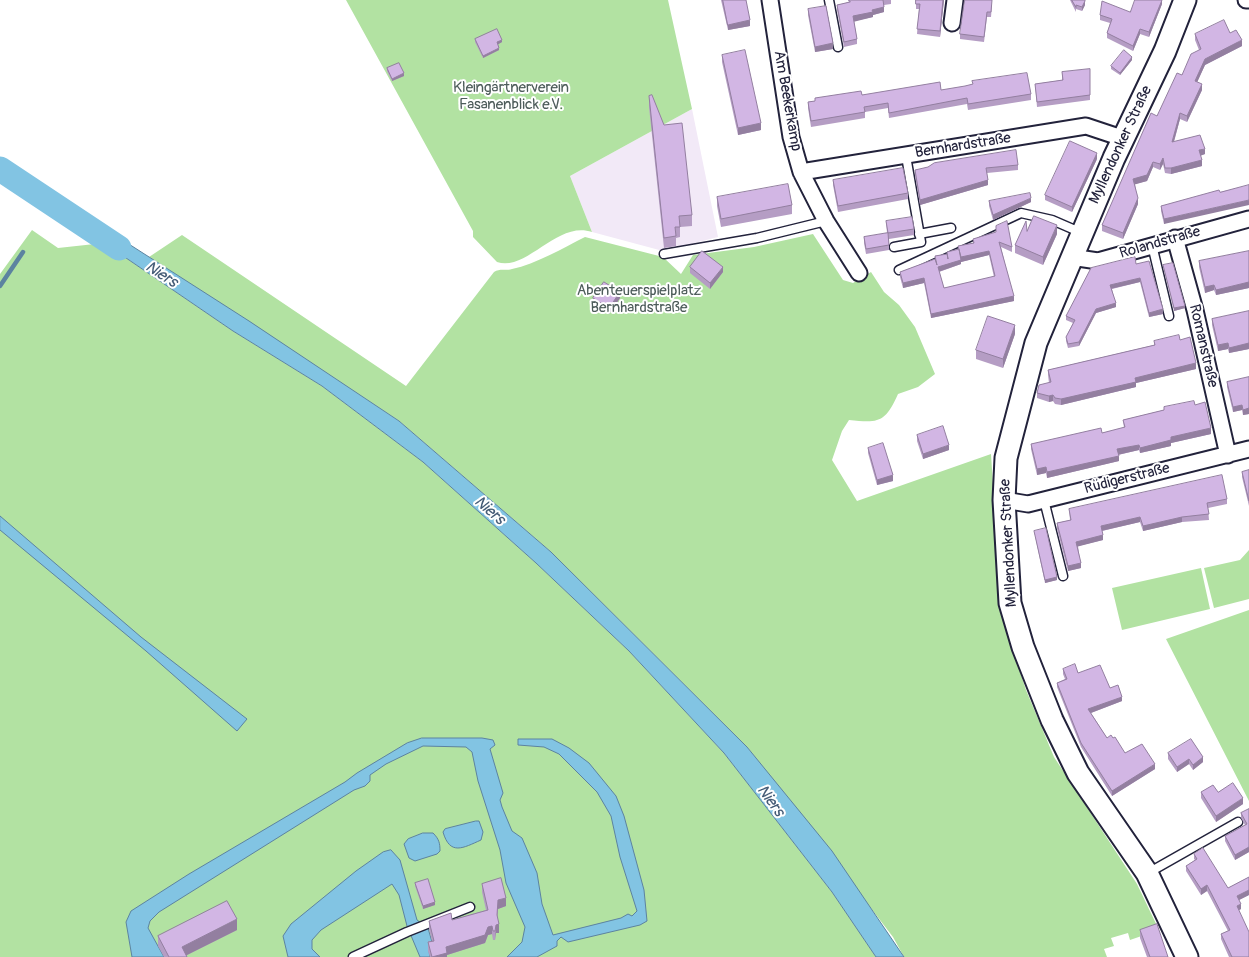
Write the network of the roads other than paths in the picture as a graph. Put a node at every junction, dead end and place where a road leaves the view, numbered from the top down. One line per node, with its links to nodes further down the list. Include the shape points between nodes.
1 (829, 0): 6 (lane)
2 (955, 0): 5 (street)
3 (1185, 0): 7 (street, Myllendonker Straße, via 1165,51)
4 (773, 1): 9 (street, Am Beekerkamp, via 791,137)
5 (952, 23)
6 (838, 47)
7 (1122, 138): 8 (street, Bernhardstraße, via 1086,126); 13 (street, Myllendonker Straße)
8 (906, 156): 9 (street, Bernhardstraße); 14 (lane)
9 (801, 172): 11 (street, Am Beekerkamp)
10 (1249, 219): 15 (street, Rolandstraße)
11 (826, 221): 18 (lane, via 757,238); 21 (street, Am Beekerkamp)
12 (951, 228): 14 (lane)
13 (1082, 233): 19 (street, Myllendonker Straße); 20 (lane, via 1052,220 1022,213)
14 (919, 234): 17 (lane, via 921,242)
15 (1175, 238): 16 (street, Rolandstraße); 24 (street, Romanstraße)
16 (1152, 245): 19 (street, Rolandstraße, via 1098,261); 22 (lane)
17 (894, 247)
18 (664, 254)
19 (1071, 257): 25 (street, Myllendonker Straße, via 1036,342 1016,413 1006,458)
20 (900, 270)
21 (859, 273)
22 (1169, 316)
23 (1249, 449): 24 (street, Rüdigerstraße)
24 (1228, 455): 26 (street, Rüdigerstraße)
25 (1004, 500): 26 (street, Rüdigerstraße, via 1028,504); 29 (street, Myllendonker Straße, via 1010,603 1023,647 1052,720 1078,773)
26 (1044, 500): 27 (lane)
27 (1063, 576)
28 (1238, 822): 29 (lane)
29 (1147, 873): 32 (street, Myllendonker Straße)
30 (470, 907): 31 (lane)
31 (352, 957)
32 (1187, 957)

